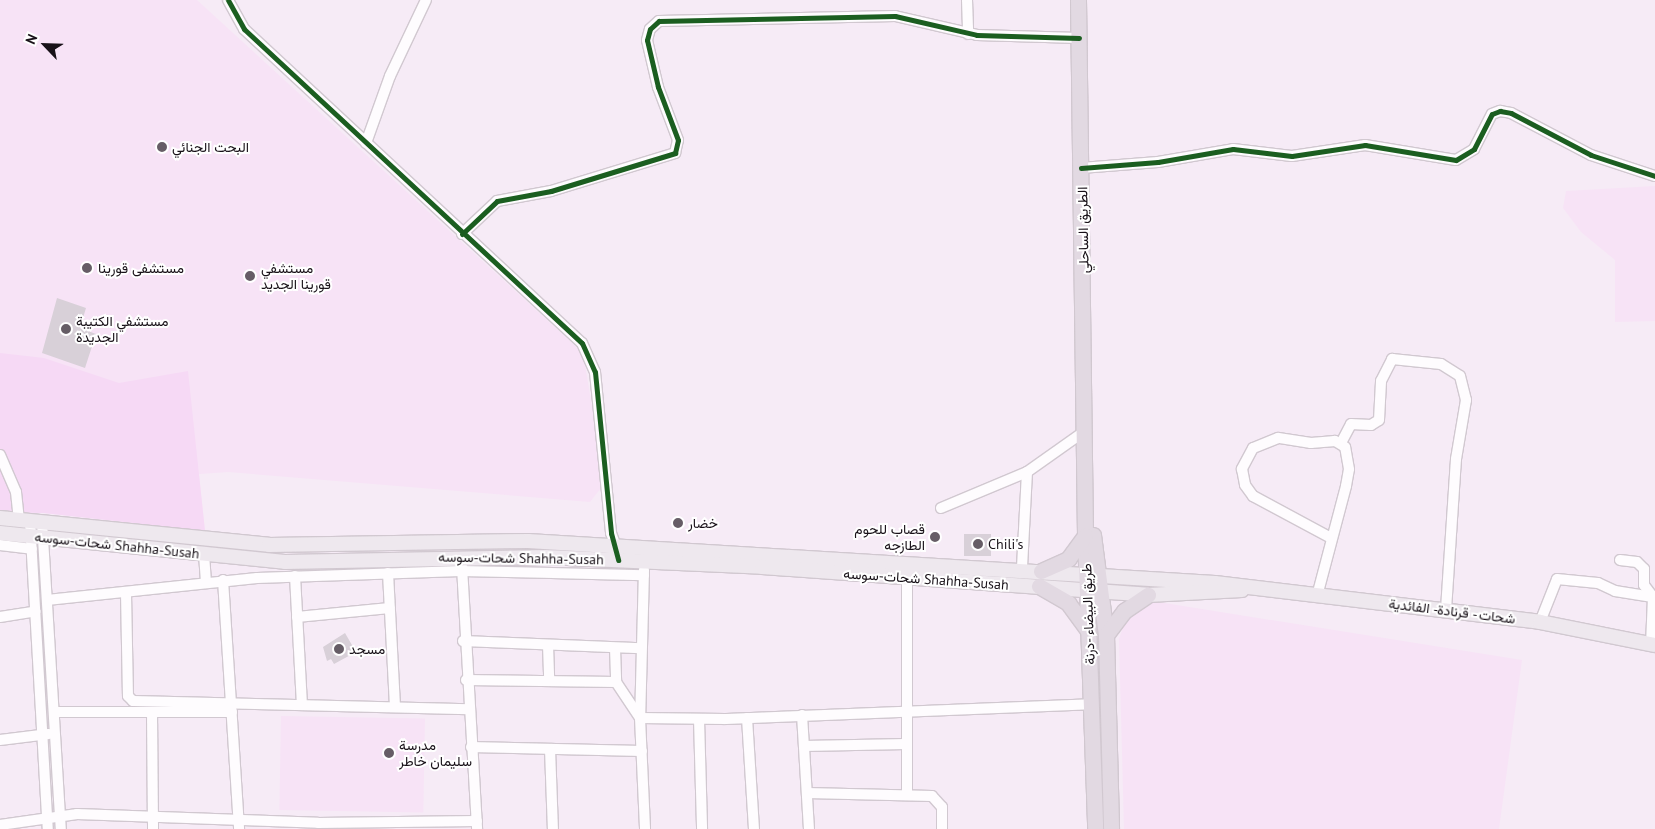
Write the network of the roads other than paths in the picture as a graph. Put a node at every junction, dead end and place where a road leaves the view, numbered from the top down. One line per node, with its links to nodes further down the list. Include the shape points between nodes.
1 (426, 0): 7 (street, via 390,76)
2 (968, 0): 5 (street)
3 (1078, 0): 6 (highway, الطريق الساحلي)
4 (231, 2): 7 (street, via 244,29)
5 (968, 34): 6 (street); 10 (street, via 926,20 895,16 659,21 650,29 647,40 658,87 678,140 675,153 551,191 497,200)
6 (1079, 38): 8 (highway, الطريق الساحلي)
7 (366, 143): 10 (street)
8 (1082, 168): 9 (street, via 1158,162 1233,149 1292,156 1366,145 1456,160 1474,149 1492,114 1500,111 1511,113 1590,155); 11 (highway, الطريق الساحلي)
9 (1655, 176)
10 (462, 234): 25 (street, via 558,319 588,352 595,372 611,533)
11 (1086, 399): 12 (highway, طريق البيضاء -درنة); 38 (highway)
12 (1085, 431): 15 (street); 20 (highway, طريق البيضاء -درنة)
13 (1341, 443): 21 (street, via 1348,453 1349,470); 21 (street, via 1269,439 1253,448 1242,469 1245,485 1253,496); 47 (street, via 1351,424 1371,425 1379,420 1381,380 1392,359 1441,364 1460,376 1466,400 1456,459)
14 (0, 455): 18 (street)
15 (1027, 472): 16 (street); 29 (street)
16 (940, 508)
17 (0, 518): 18 (main road, شحات-سوسه Shahha-Susah)
18 (30, 521): 22 (street); 25 (main road, شحات-سوسه Shahha-Susah, via 269,545 498,540)
19 (0, 533): 22 (main road, شحات-سوسه Shahha-Susah)
20 (1085, 536): 32 (highway, via 1068,559); 38 (highway, طريق البيضاء -درنة)
21 (1331, 538): 43 (street)
22 (35, 540): 23 (street); 26 (main road, شحات-سوسه Shahha-Susah); 45 (street); 48 (street)
23 (0, 545)
24 (644, 548): 25 (main road, شحات-سوسه Shahha-Susah); 29 (main road, شحات-سوسه Shahha-Susah); 30 (street)
25 (618, 553): 27 (main road, شحات-سوسه Shahha-Susah); 30 (main road, شحات-سوسه Shahha-Susah)
26 (204, 554): 27 (main road, شحات-سوسه Shahha-Susah, via 294,562); 37 (street)
27 (462, 556): 31 (street)
28 (1620, 560): 44 (street, via 1642,564 1644,585)
29 (1022, 568): 32 (main road, شحات-سوسه Shahha-Susah)
30 (644, 569): 31 (street); 35 (main road, شحات-سوسه Shahha-Susah); 58 (street)
31 (462, 571): 33 (street); 54 (street)
32 (1041, 571): 38 (main road, شحات-سوسه Shahha-Susah)
33 (388, 573): 34 (street); 46 (street)
34 (295, 576): 36 (street); 50 (street)
35 (907, 578): 39 (main road, شحات-سوسه Shahha-Susah); 67 (street)
36 (223, 580): 37 (street); 65 (street)
37 (206, 582): 41 (street)
38 (1094, 584): 39 (main road, شحات-سوسه Shahha-Susah); 40 (main road, via 1215,583); 42 (main road); 52 (highway, طريق البيضاء -درنة); 53 (highway, طريق البيضاء -درنة)
39 (1039, 586): 52 (highway, via 1068,603)
40 (1248, 589): 42 (main road, via 1224,594); 43 (main road, شحات - قرنادة- الفائدية)
41 (126, 592): 45 (street); 65 (street, via 129,699)
42 (1148, 595): 53 (highway, via 1124,611)
43 (1317, 596): 47 (main road, شحات - قرنادة- الفائدية)
44 (1652, 597): 51 (street, via 1615,591 1598,583 1557,579); 55 (street)
45 (47, 600): 68 (street)
46 (390, 608): 50 (street); 64 (street)
47 (1446, 610): 51 (main road, شحات - قرنادة- الفائدية)
48 (36, 611): 49 (street); 75 (street)
49 (0, 617)
50 (298, 617): 62 (street)
51 (1540, 622): 55 (main road, شحات - قرنادة- الفائدية)
52 (1088, 629): 63 (highway, طريق البيضاء -درنة)
53 (1106, 634): 103 (highway, طريق البيضاء -درنة)
54 (463, 641): 56 (street); 59 (street)
55 (1653, 644)
56 (548, 645): 57 (street); 60 (street)
57 (615, 648): 58 (street); 61 (street)
58 (641, 648): 71 (street)
59 (466, 680): 60 (street); 66 (street)
60 (549, 681): 61 (street)
61 (616, 682): 71 (street)
62 (302, 704): 64 (street); 65 (street)
63 (1092, 704): 67 (street); 102 (highway, طريق البيضاء -درنة)
64 (395, 707): 66 (street)
65 (232, 708): 69 (street); 87 (street)
66 (468, 709): 79 (street)
67 (904, 710): 70 (street); 77 (street)
68 (54, 712): 69 (street); 74 (street)
69 (152, 712): 85 (street)
70 (802, 715): 72 (street); 78 (street)
71 (640, 718): 73 (street); 81 (street)
72 (747, 718): 73 (street); 99 (street)
73 (699, 719): 98 (street)
74 (55, 733): 75 (street); 84 (street)
75 (43, 734): 76 (street); 86 (street)
76 (0, 740)
77 (906, 744): 78 (street); 83 (street)
78 (804, 746): 82 (street)
79 (472, 747): 80 (street); 90 (street)
80 (550, 749): 81 (street); 96 (street)
81 (642, 751): 97 (street)
82 (806, 793): 83 (street); 100 (street)
83 (907, 793): 101 (street, via 937,798 942,806)
84 (60, 815): 85 (street); 86 (street); 93 (street)
85 (152, 815): 87 (street); 94 (street)
86 (48, 817): 88 (street); 92 (street)
87 (239, 818): 91 (street); 95 (street)
88 (0, 825)
89 (401, 825): 90 (street); 91 (street)
90 (477, 825)
91 (318, 826)
92 (48, 829)
93 (61, 829)
94 (152, 829)
95 (239, 829)
96 (554, 829)
97 (645, 829)
98 (702, 829)
99 (754, 829)
100 (809, 829)
101 (942, 829)
102 (1095, 829)
103 (1111, 829)

